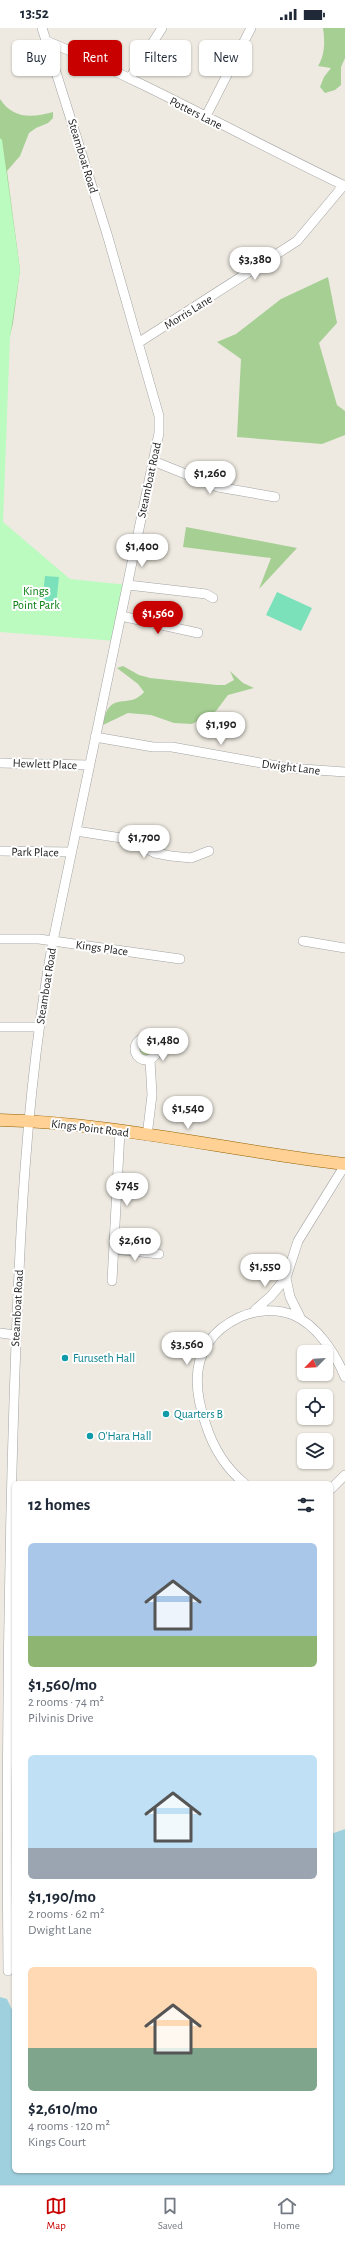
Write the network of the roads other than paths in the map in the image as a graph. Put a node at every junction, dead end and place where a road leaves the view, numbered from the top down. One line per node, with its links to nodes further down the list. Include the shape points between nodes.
1 (42, 28): 4 (street, Steamboat Road)
2 (162, 28): 7 (street)
3 (251, 28): 8 (street)
4 (47, 40)
5 (60, 47): 7 (street, Potters Lane)
6 (58, 76): 10 (street, Steamboat Road)
7 (130, 78): 8 (street, Potters Lane)
8 (205, 118): 9 (street, Potters Lane)
9 (345, 186): 10 (street, Morris Lane, via 298,241)
10 (138, 343): 11 (street, Steamboat Road, via 158,416 159,433)
11 (154, 462): 12 (street, via 218,487); 13 (street, Steamboat Road)
12 (275, 497)
13 (128, 585): 14 (street, via 206,594); 15 (street, Steamboat Road)
14 (213, 598)
15 (121, 616): 16 (street); 17 (street, Steamboat Road)
16 (198, 633)
17 (95, 737): 19 (street, Steamboat Road); 20 (street, Dwight Lane, via 172,747 289,768)
18 (0, 763): 19 (street, Hewlett Place)
19 (89, 765): 21 (street, Steamboat Road)
20 (345, 772)
21 (76, 830): 23 (street, via 128,839 155,853 185,858); 24 (street, Steamboat Road)
22 (0, 851): 24 (street, Park Place)
23 (209, 851)
24 (71, 852): 26 (street, Steamboat Road)
25 (0, 939): 26 (street, Kings Place)
26 (53, 941): 29 (street, Kings Place); 31 (street, Steamboat Road)
27 (303, 941): 28 (street)
28 (345, 948)
29 (180, 959)
30 (0, 1027): 31 (street)
31 (39, 1027): 34 (street, Steamboat Road)
32 (150, 1060): 36 (street, via 152,1095)
33 (0, 1120): 34 (main road, Kings Point Road)
34 (28, 1121): 35 (main road, Kings Point Road); 45 (street, Steamboat Road)
35 (120, 1132): 36 (main road, Kings Point Road); 38 (street)
36 (147, 1136): 37 (main road, Kings Point Road)
37 (345, 1165): 40 (street, via 298,1241)
38 (114, 1249): 39 (street); 41 (street)
39 (159, 1254)
40 (286, 1278): 42 (street, via 272,1296); 43 (street, via 290,1297)
41 (112, 1281)
42 (255, 1310): 43 (street, via 292,1314); 48 (street, via 228,1322 216,1332 202,1354 197,1374 200,1407 210,1436 225,1464)
43 (301, 1319): 46 (street, via 324,1341)
44 (0, 1333): 45 (street)
45 (15, 1335): 50 (street, Steamboat Road, via 7,1722)
46 (345, 1377)
47 (345, 1475): 49 (street)
48 (242, 1481)
49 (333, 1487)
50 (8, 1971)

